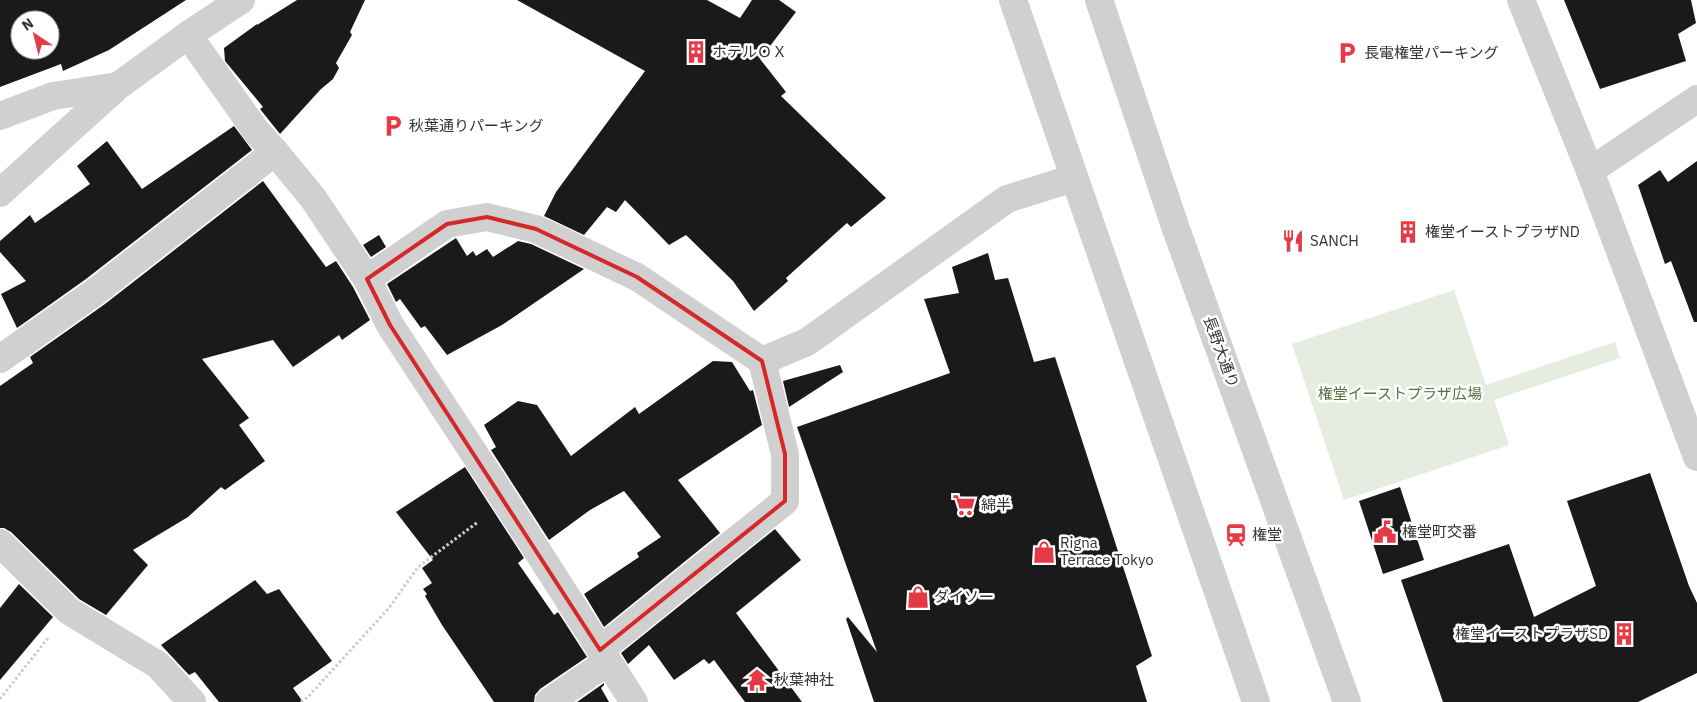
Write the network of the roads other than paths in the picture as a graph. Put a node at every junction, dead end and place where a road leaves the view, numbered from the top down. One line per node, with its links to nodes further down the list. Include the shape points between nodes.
1 (241, 0): 5 (street)
2 (1013, 0): 11 (street)
3 (1099, 0): 23 (street, 長野大通り, via 1176,229)
4 (1521, 0): 10 (street)
5 (188, 34): 6 (street); 9 (street, via 256,131)
6 (118, 86): 8 (street, via 52,96); 12 (street)
7 (1697, 99): 10 (street)
8 (0, 116)
9 (275, 152): 13 (street, via 313,198); 14 (street, via 95,292)
10 (1590, 171): 16 (street)
11 (1074, 178): 15 (street, via 1007,199 807,342); 22 (street)
12 (0, 193)
13 (367, 279): 15 (street, via 447,224 488,217 536,229 637,277); 18 (street, via 390,325)
14 (0, 359)
15 (762, 361): 18 (street, via 785,454 785,501)
16 (1697, 457)
17 (0, 542): 19 (street, via 70,611 158,665)
18 (603, 656): 20 (street); 21 (street)
19 (192, 702)
20 (549, 702)
21 (634, 702)
22 (1256, 702)
23 (1347, 702)

